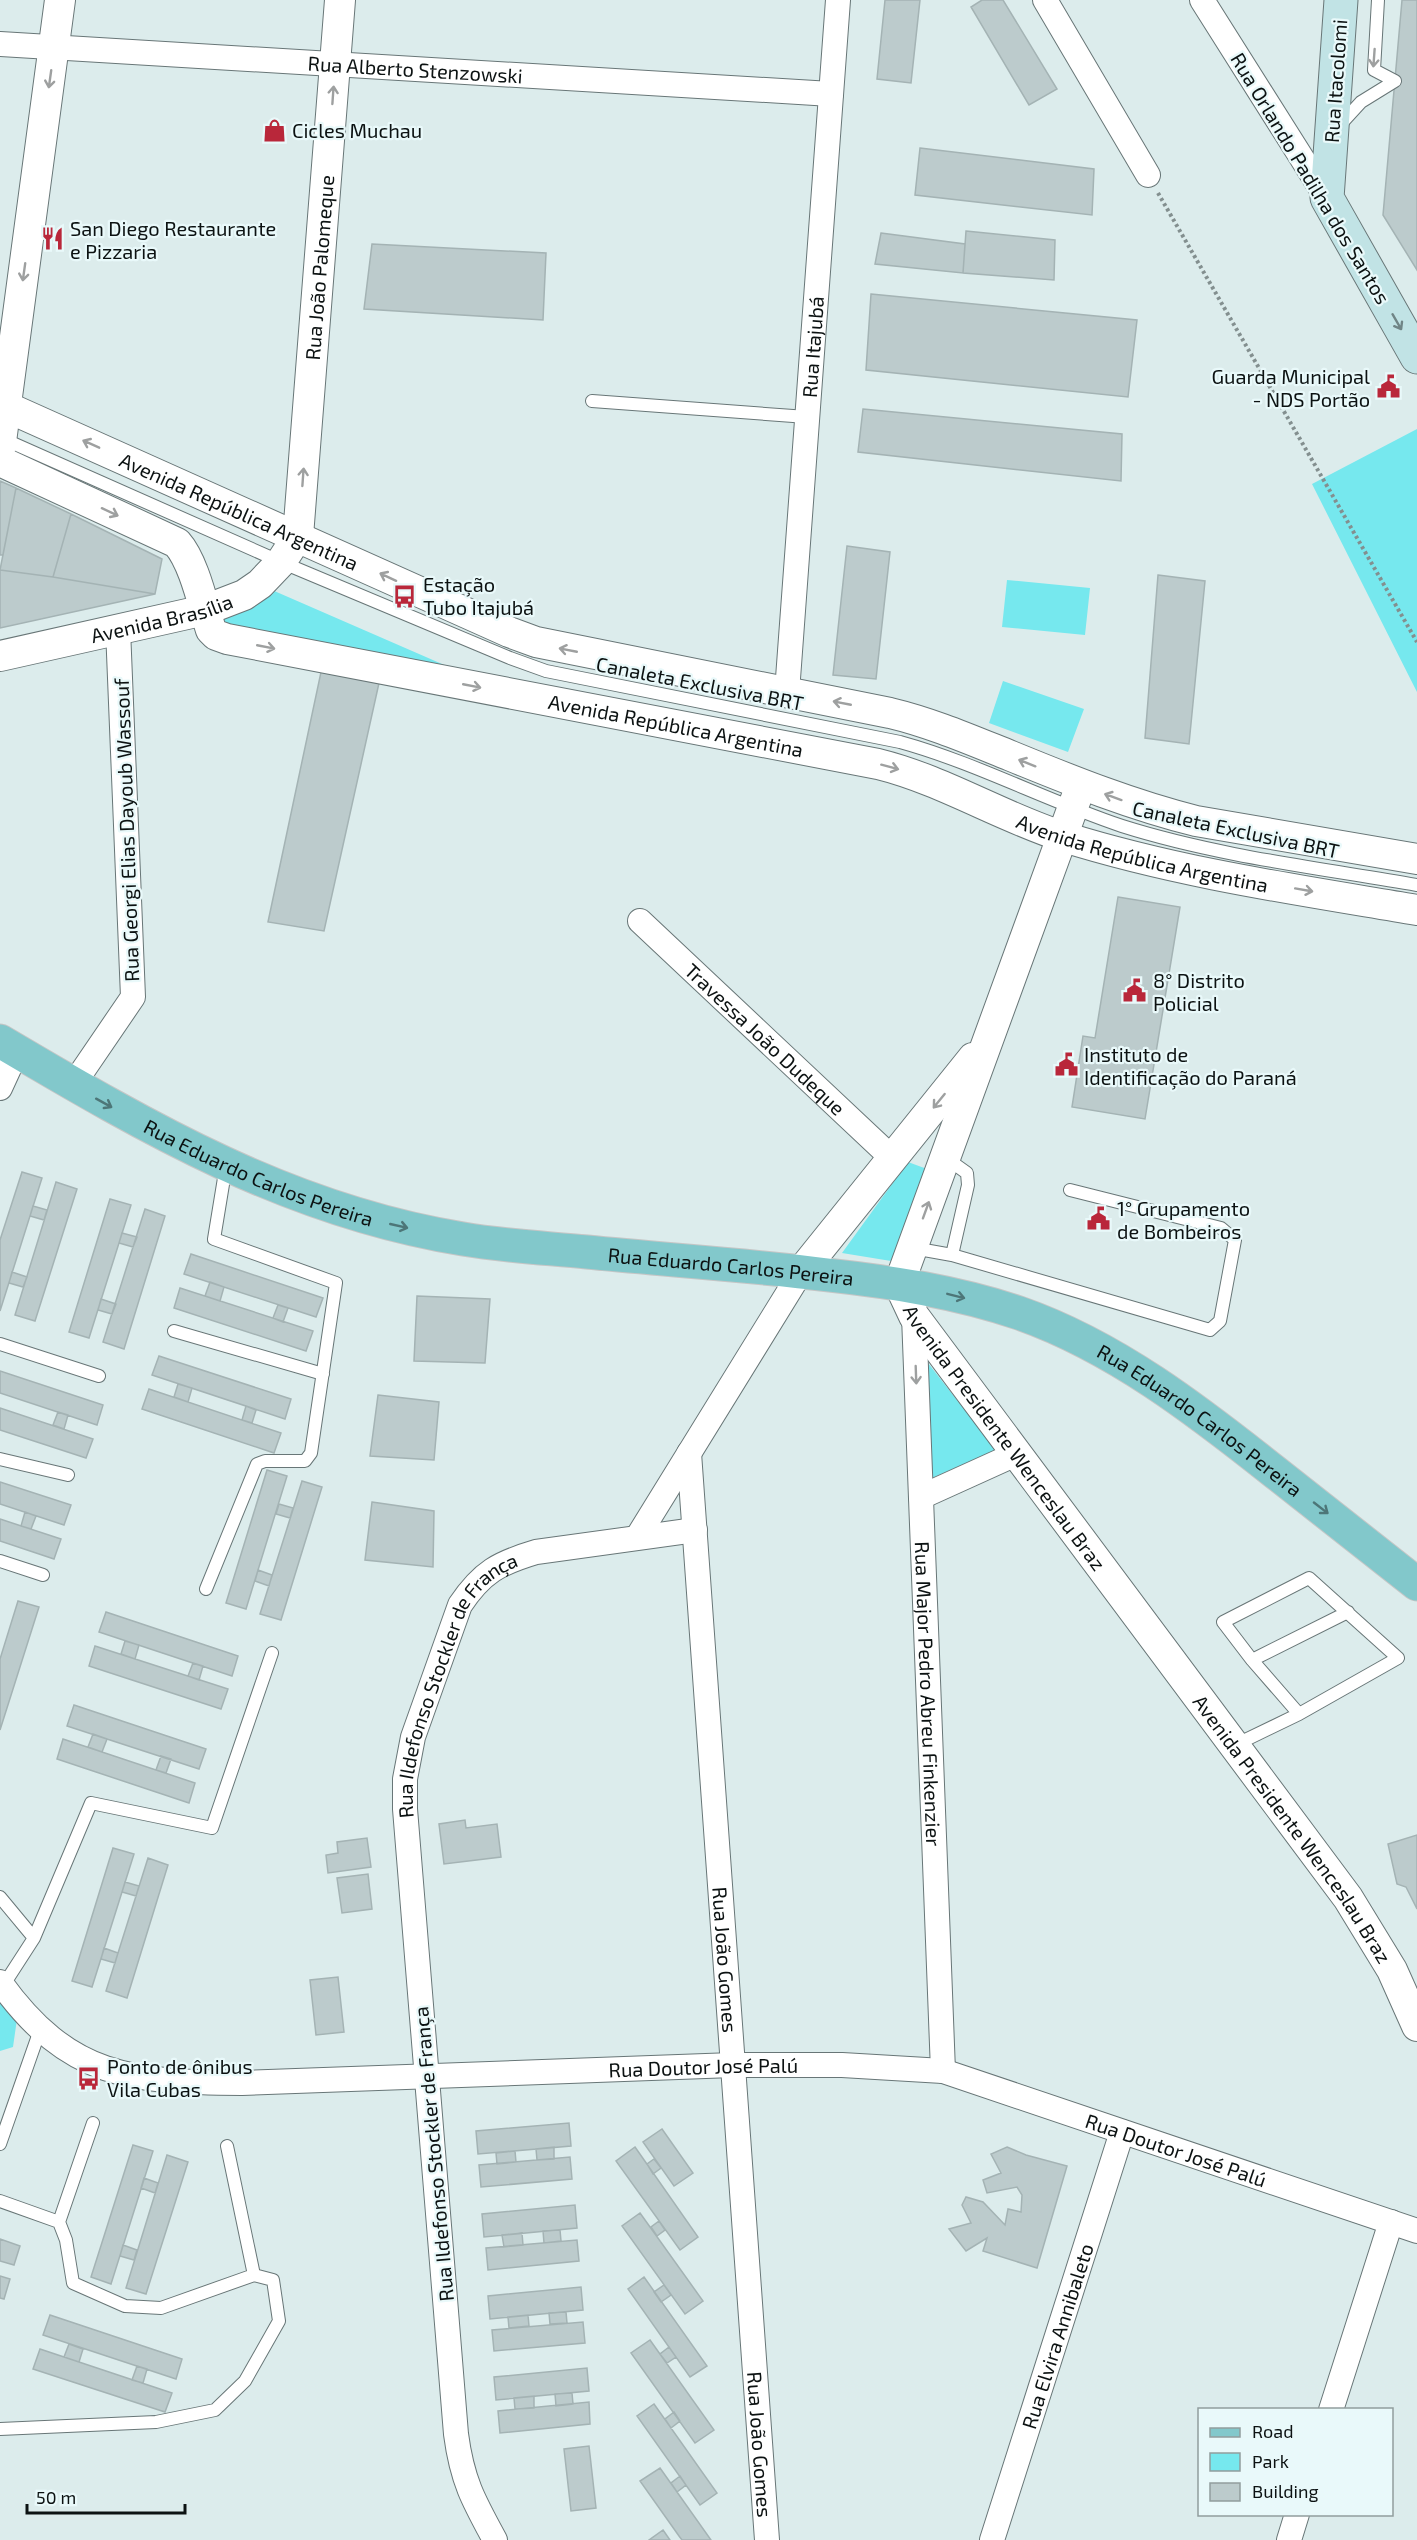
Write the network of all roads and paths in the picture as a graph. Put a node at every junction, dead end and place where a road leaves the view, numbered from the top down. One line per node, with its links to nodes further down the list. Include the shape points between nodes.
1 (60, 0): 9 (street)
2 (340, 0): 10 (street, Rua João Palomeque)
3 (838, 0): 11 (street, Rua Itajubá)
4 (1045, 0): 13 (street)
5 (1202, 0): 14 (street, Rua Orlando Padilha dos Santos)
6 (1341, 0): 12 (main road, Rua Itacolomi)
7 (1378, 0): 12 (lane, one-way to 12, via 1374,70 1395,81 1361,102 1342,121)
8 (0, 44): 9 (street, Rua Alberto Stenzowski)
9 (54, 47): 10 (street, Rua Alberto Stenzowski); 17 (street, one-way to 17)
10 (335, 64): 11 (street, Rua Alberto Stenzowski); 20 (street, Rua João Palomeque, one-way to 10)
11 (831, 94): 18 (street, Rua Itajubá)
12 (1331, 142): 14 (main road, Rua Itacolomi)
13 (1148, 175): 24 (path)
14 (1327, 198): 15 (main road, Rua Orlando Padilha dos Santos, one-way to 15)
15 (1417, 357)
16 (592, 401): 18 (lane)
17 (3, 405): 19 (street); 20 (street, Avenida República Argentina, one-way to 17)
18 (807, 417): 26 (street, Rua Itajubá)
19 (0, 447): 21 (lane, Canaleta Exclusiva BRT); 22 (street, Avenida República Argentina, one-way to 22, via 177,543 186,556)
20 (298, 536): 21 (street, Avenida Brasília); 26 (street, Avenida República Argentina, one-way to 20, via 536,642)
21 (281, 562): 22 (street, Avenida Brasília, via 244,595); 27 (lane, Canaleta Exclusiva BRT, via 546,671 918,747)
22 (205, 610): 23 (street, Avenida Brasília); 28 (street, Avenida República Argentina, one-way to 28, via 211,630 227,639 897,769)
23 (118, 629): 25 (street, Avenida Brasília); 35 (street, Rua Georgi Elias Dayoub Wassouf, via 133,997)
24 (1417, 642)
25 (0, 656)
26 (787, 692): 27 (street, Avenida República Argentina, one-way to 26, via 915,719)
27 (1077, 797): 28 (street, Avenida Presidente Wenceslau Braz); 29 (street, Avenida República Argentina, one-way to 27); 30 (lane, Canaleta Exclusiva BRT, via 1171,839)
28 (1062, 837): 31 (street, Avenida República Argentina, one-way to 31, via 1174,867); 33 (street, Avenida Presidente Wenceslau Braz)
29 (1417, 859)
30 (1417, 885)
31 (1417, 910)
32 (640, 921): 37 (street, Travessa João Dudeque)
33 (988, 1039): 37 (street, one-way to 37); 38 (street, Avenida Presidente Wenceslau Braz)
34 (9, 1046): 35 (main road, Rua Eduardo Carlos Pereira); 36 (street)
35 (73, 1085): 39 (main road, Rua Eduardo Carlos Pereira, one-way to 39)
36 (0, 1089)
37 (892, 1158): 43 (street)
38 (945, 1158): 41 (street, Avenida Presidente Wenceslau Braz, one-way to 38); 42 (lane, via 967,1173 968,1185)
39 (226, 1166): 43 (main road, Rua Eduardo Carlos Pereira, one-way to 43, via 328,1206 422,1232 505,1245); 48 (lane, via 214,1239 336,1283)
40 (1070, 1190): 42 (lane, via 1221,1228 1235,1240 1220,1321 1210,1330)
41 (912, 1248): 42 (lane); 44 (street, Avenida Presidente Wenceslau Braz)
42 (952, 1255)
43 (801, 1272): 44 (main road, Rua Eduardo Carlos Pereira); 50 (street)
44 (899, 1284): 45 (street, Avenida Presidente Wenceslau Braz); 59 (main road, Rua Eduardo Carlos Pereira, one-way to 59, via 1021,1314 1102,1352 1237,1442)
45 (914, 1316): 51 (street, Avenida Presidente Wenceslau Braz); 54 (street, Rua Major Pedro Abreu Finkenzier, one-way to 54)
46 (174, 1331): 48 (lane)
47 (0, 1344): 49 (lane)
48 (323, 1374): 60 (lane, via 310,1453 305,1461 257,1464)
49 (99, 1376)
50 (689, 1453): 55 (street, Rua João Gomes); 56 (street)
51 (1016, 1454): 54 (street); 65 (street, Avenida Presidente Wenceslau Braz)
52 (0, 1459): 53 (lane)
53 (68, 1475)
54 (921, 1497): 72 (street, Rua Major Pedro Abreu Finkenzier)
55 (695, 1530): 56 (street, Rua Ildefonso Stockler de França); 71 (street, Rua João Gomes)
56 (638, 1536): 73 (street, Rua Ildefonso Stockler de França, via 513,1558 492,1568 475,1583 454,1620 413,1737 405,1779)
57 (0, 1561): 58 (lane)
58 (43, 1575)
59 (1417, 1584)
60 (206, 1589)
61 (1348, 1612): 63 (lane); 63 (lane, via 1309,1578 1223,1622); 64 (lane, via 1398,1658)
62 (272, 1653): 67 (lane, via 212,1828 91,1803)
63 (1252, 1660): 64 (lane)
64 (1299, 1714): 65 (lane)
65 (1235, 1745): 69 (street, Avenida Presidente Wenceslau Braz, via 1348,1898 1392,1970)
66 (0, 1897): 67 (lane)
67 (34, 1938): 68 (lane)
68 (2, 1984): 70 (street, Rua Doutor José Palú)
69 (1417, 2026)
70 (40, 2030): 73 (street, Rua Doutor José Palú, via 84,2061 138,2077 242,2083); 76 (lane)
71 (734, 2065): 72 (street, Rua Doutor José Palú, via 842,2065); 73 (street, Rua Doutor José Palú); 87 (street, Rua João Gomes)
72 (943, 2071): 75 (street, Rua Doutor José Palú)
73 (427, 2076): 86 (street, Rua Ildefonso Stockler de França, via 459,2461 467,2488)
74 (93, 2123): 79 (lane)
75 (1122, 2132): 80 (street, Rua Doutor José Palú); 88 (street, Rua Elvira Annibaleto)
76 (0, 2144)
77 (227, 2146): 82 (lane)
78 (0, 2201): 79 (lane)
79 (60, 2222): 82 (lane, via 73,2283 125,2306 161,2308)
80 (1391, 2222): 81 (street, Rua Doutor José Palú); 83 (street)
81 (1417, 2230)
82 (254, 2275): 84 (lane, via 273,2280 279,2321 244,2380 215,2410 156,2422)
83 (1331, 2408)
84 (0, 2429)
85 (1296, 2516): 89 (street)
86 (495, 2540)
87 (768, 2540)
88 (992, 2540)
89 (1289, 2540)

